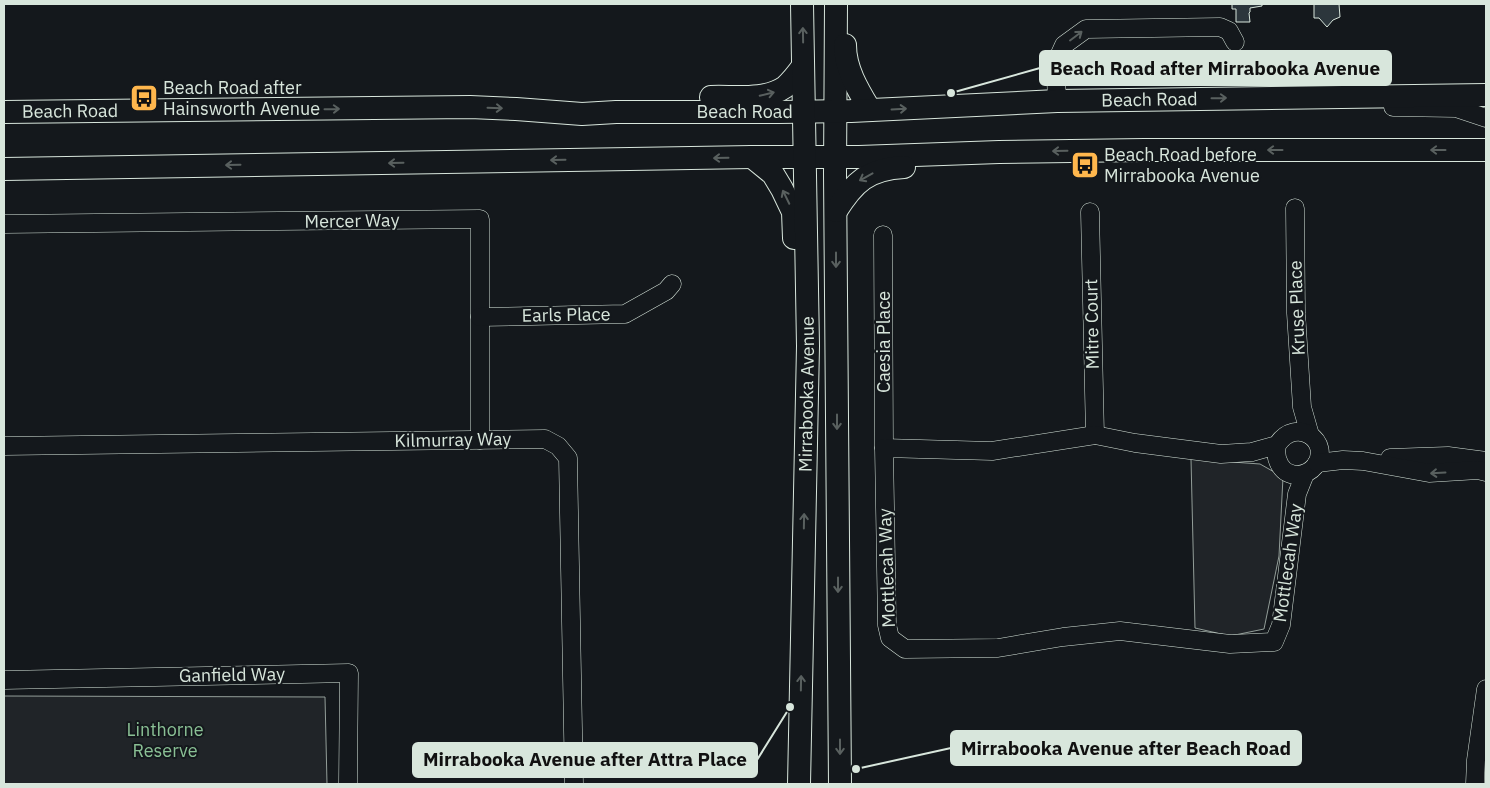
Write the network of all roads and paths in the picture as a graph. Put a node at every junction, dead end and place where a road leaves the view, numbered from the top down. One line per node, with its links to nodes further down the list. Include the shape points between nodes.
1 (802, 4): 5 (main road, Mirrabooka Avenue, one-way to 1)
2 (836, 4): 11 (main road, Mirrabooka Avenue)
3 (845, 4): 9 (main road, via 845,56)
4 (1235, 42): 8 (street, one-way to 4, via 1054,67 1064,46 1086,29 1220,27 1229,31)
5 (804, 66): 10 (main road, Mirrabooka Avenue); 13 (main road, one-way to 5, via 658,98 764,96 786,86)
6 (1486, 95): 7 (main road, Beach Road)
7 (1329, 96): 8 (main road, Beach Road, one-way to 7); 14 (street, via 1358,106 1456,108)
8 (1057, 101): 9 (main road, Beach Road, one-way to 8)
9 (870, 110): 11 (main road, Beach Road)
10 (805, 111): 11 (main road, Beach Road); 13 (main road, Beach Road); 18 (main road, Mirrabooka Avenue)
11 (836, 111): 19 (main road, Mirrabooka Avenue)
12 (4, 112): 13 (main road, Beach Road, one-way to 13, via 470,107 582,114)
13 (616, 112)
14 (1486, 118)
15 (1486, 150): 16 (main road, one-way to 16)
16 (999, 152): 19 (main road); 22 (main road, one-way to 22, via 956,164 886,168 862,178 846,194)
17 (752, 157): 18 (main road); 20 (main road, one-way to 20); 28 (main road, one-way to 17, via 795,313 793,212 773,174)
18 (806, 157): 19 (main road); 28 (main road, Mirrabooka Avenue)
19 (835, 157): 22 (main road, Mirrabooka Avenue)
20 (4, 169)
21 (1294, 208): 29 (street, Kruse Place, via 1295,305)
22 (836, 211): 43 (main road, Mirrabooka Avenue, one-way to 43)
23 (1090, 212): 30 (street, Mitre Court)
24 (4, 224): 27 (street, Mercer Way, via 480,220)
25 (884, 235): 34 (street, Caesia Place)
26 (672, 284): 27 (street, Earls Place, via 666,291 625,314)
27 (480, 317): 31 (street, Mercer Way)
28 (808, 346): 42 (main road, Mirrabooka Avenue, one-way to 28)
29 (1302, 407): 32 (street, Kruse Place); 35 (street)
30 (1095, 435): 34 (street, via 992,451); 35 (street, via 1221,454 1252,452)
31 (480, 440): 33 (street, Kilmurray Way); 41 (street, Kilmurray Way, via 545,439 558,446 568,458)
32 (1314, 440): 35 (street, Mottlecah Way, via 1320,453); 35 (street, via 1298,431); 36 (street, via 1338,450 1392,458 1448,456)
33 (4, 446)
34 (884, 448): 35 (street, Mottlecah Way, via 887,625 890,638 905,648 998,648 1120,631 1230,644 1274,642 1281,624 1297,494)
35 (1292, 458): 37 (street, one-way to 35, via 1429,473 1363,461)
36 (1486, 461)
37 (1486, 472)
38 (4, 680): 40 (street, Ganfield Way, via 349,673)
39 (1486, 689): 44 (street)
40 (348, 784)
41 (574, 784)
42 (800, 784)
43 (840, 784)
44 (1475, 784)

